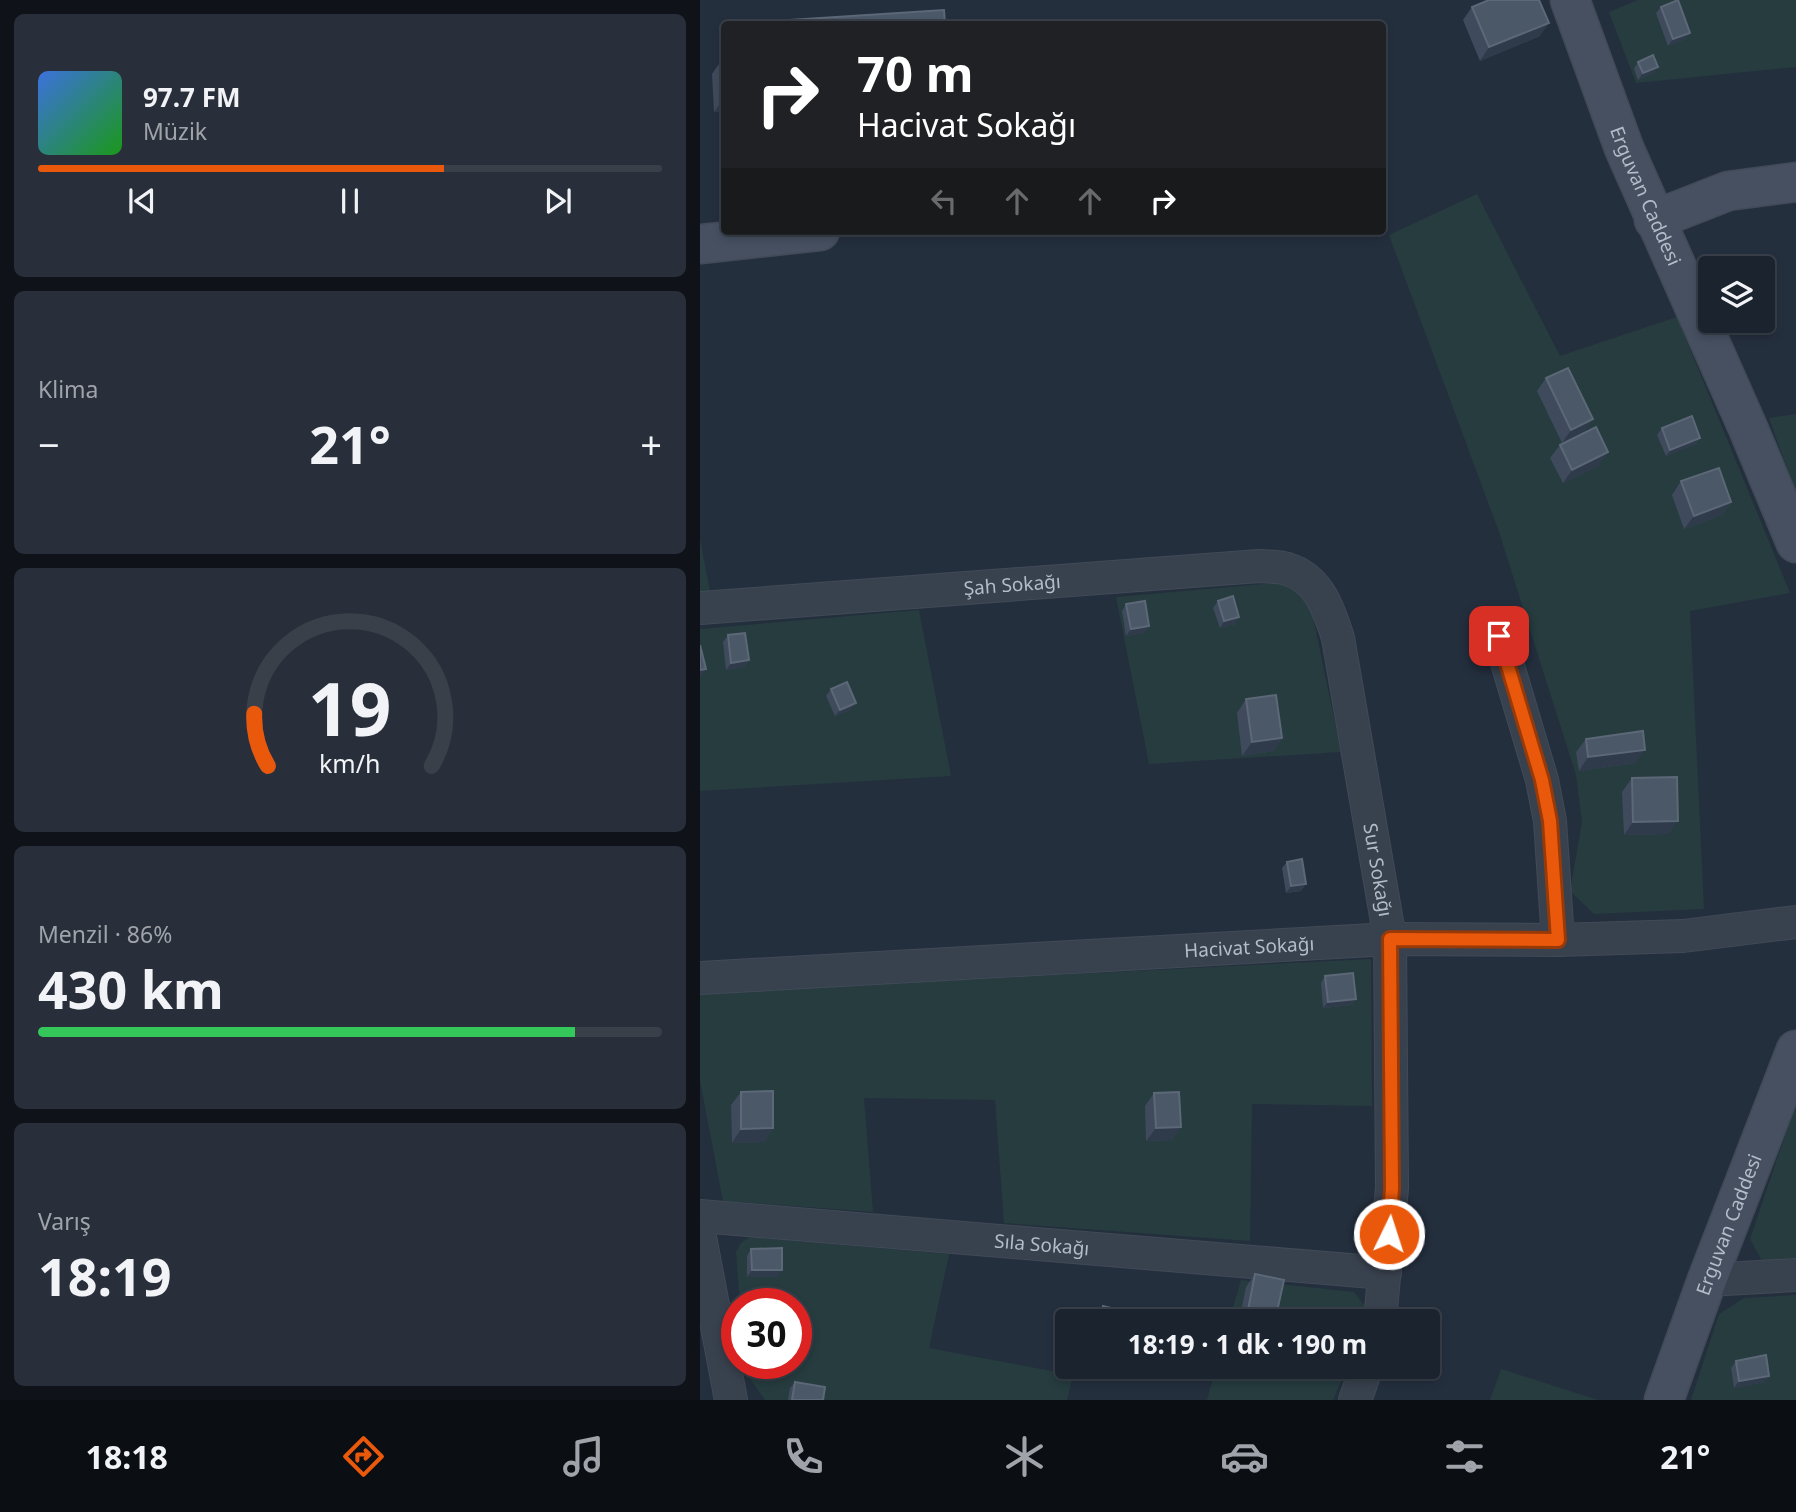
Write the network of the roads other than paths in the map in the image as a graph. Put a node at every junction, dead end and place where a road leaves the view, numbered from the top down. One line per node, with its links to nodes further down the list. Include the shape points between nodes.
1 (1570, 0): 3 (street, Erguvan Caddesi)
2 (1796, 182): 3 (street, via 1728,191)
3 (1654, 220): 6 (street, Erguvan Caddesi)
4 (783, 235): 5 (street)
5 (700, 244)
6 (1796, 543)
7 (1319, 591): 8 (street, Şah Sokağı, via 1305,577 1286,569 1259,566); 11 (street, Sur Sokağı, via 1338,638)
8 (700, 608)
9 (1499, 636): 12 (street, via 1550,821)
10 (1796, 922): 12 (street, Hacivat Sokağı, via 1684,936)
11 (1390, 939): 12 (street, Hacivat Sokağı); 13 (street, Hacivat Sokağı); 17 (street, Sur Sokağı, via 1392,1188)
12 (1558, 940)
13 (700, 978)
14 (1796, 1049): 19 (street, Erguvan Caddesi)
15 (700, 1216): 17 (street, Sıla Sokağı)
16 (700, 1237): 20 (street)
17 (1385, 1273): 21 (street, Sur Sokağı)
18 (1796, 1275): 19 (street)
19 (1707, 1280): 25 (street, Erguvan Caddesi)
20 (705, 1296): 23 (street)
21 (1381, 1309)
22 (1363, 1379): 24 (street)
23 (731, 1400)
24 (1355, 1400)
25 (1664, 1400)

